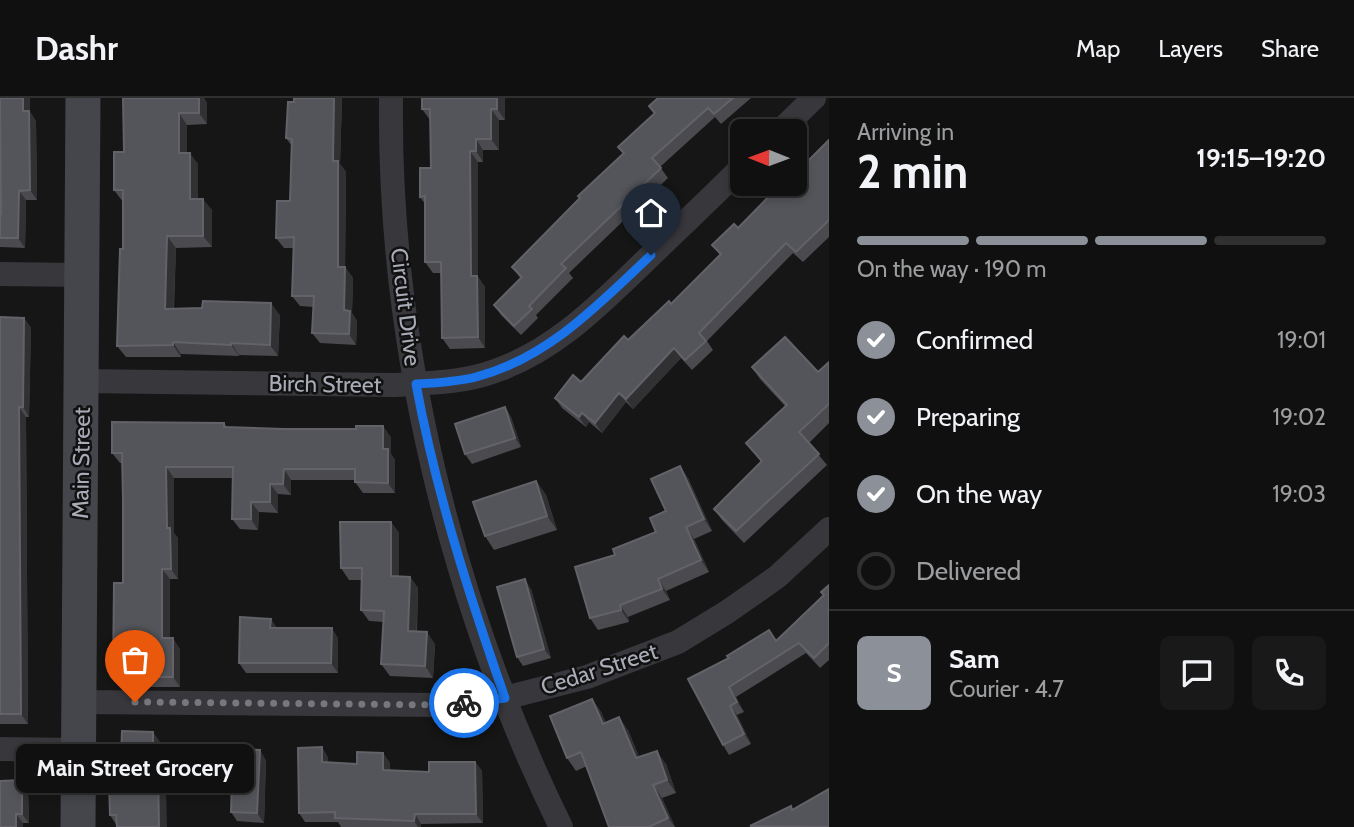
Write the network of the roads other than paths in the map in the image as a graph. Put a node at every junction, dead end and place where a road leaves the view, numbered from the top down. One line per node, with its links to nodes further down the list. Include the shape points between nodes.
1 (83, 98): 7 (street, Main Street)
2 (391, 98): 9 (street, Circuit Drive, via 399,262)
3 (814, 98): 4 (street)
4 (792, 119)
5 (730, 179): 9 (street, Birch Street, via 596,308 556,340 495,371)
6 (0, 274): 7 (street)
7 (82, 275): 8 (street, Main Street)
8 (82, 381): 9 (street, Birch Street); 12 (street, Main Street)
9 (416, 384): 11 (street, Circuit Drive, via 445,512)
10 (829, 529): 11 (street, Cedar Street, via 777,577 678,642 587,677)
11 (505, 698): 12 (street, Cedar Street, via 441,705); 16 (street, Circuit Drive)
12 (79, 702): 14 (street, Main Street)
13 (0, 749): 14 (street)
14 (79, 750): 15 (street, Main Street)
15 (78, 827)
16 (561, 827)

